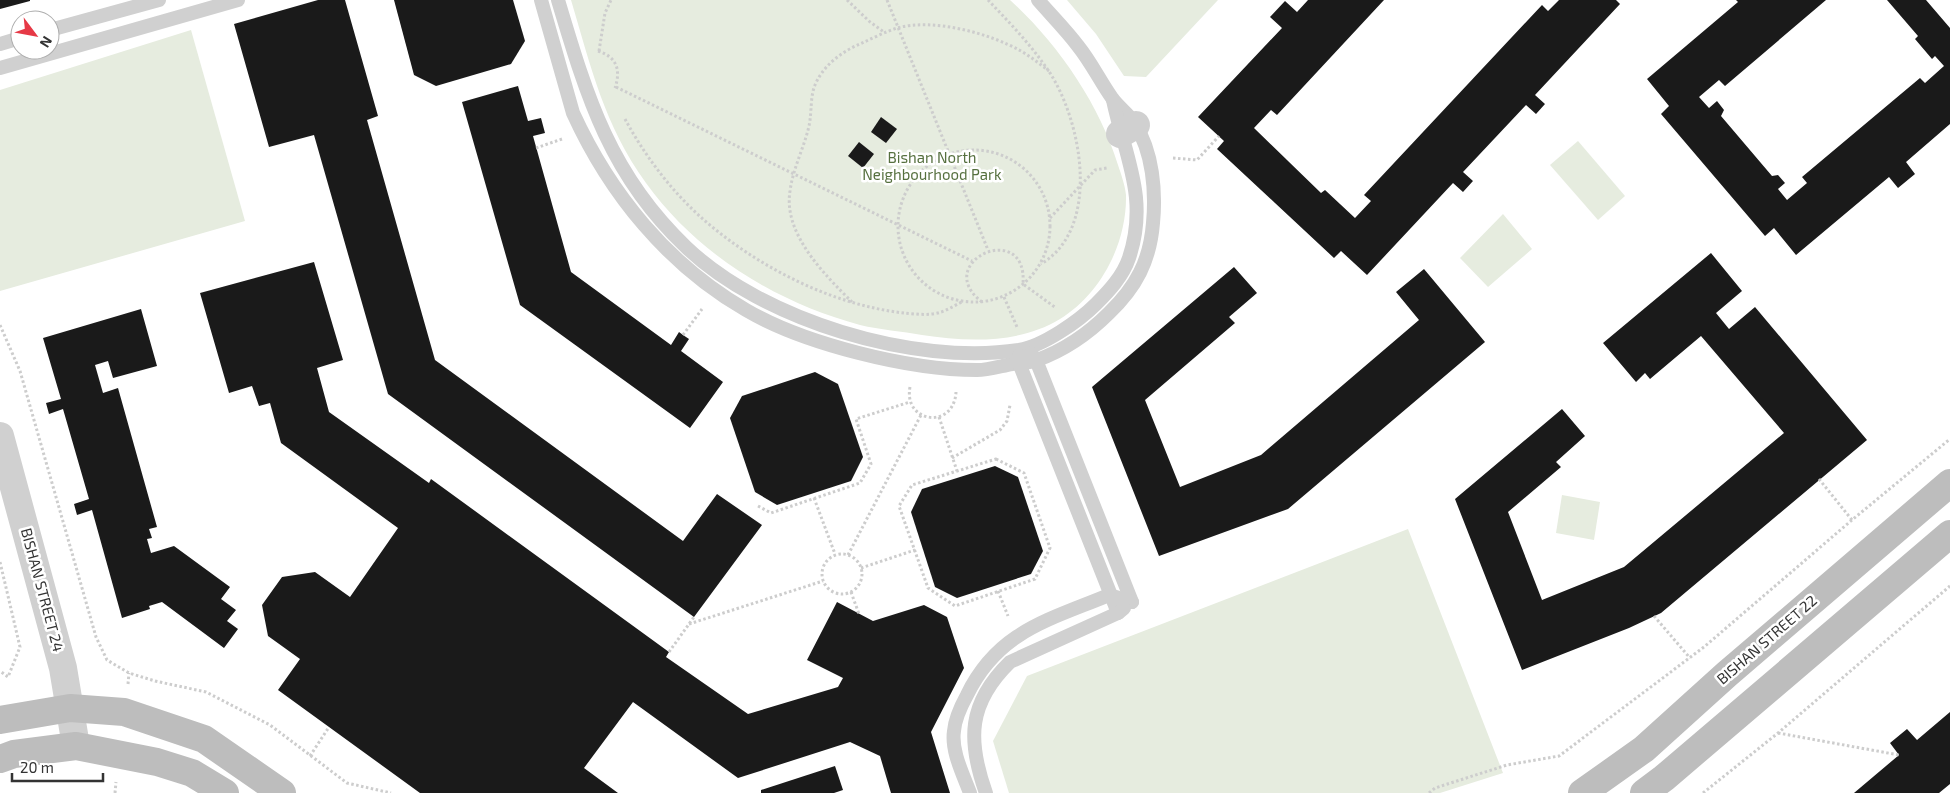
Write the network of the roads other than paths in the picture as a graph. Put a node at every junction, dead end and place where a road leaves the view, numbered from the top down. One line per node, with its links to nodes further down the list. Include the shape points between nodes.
1 (159, 0): 6 (lane)
2 (238, 0): 7 (lane)
3 (541, 0): 9 (lane, via 573,113 623,202 675,257 715,290 746,310 791,331 851,351 926,365 978,370)
4 (558, 0): 9 (lane, via 591,105 616,159 636,191 662,221 686,247 723,277 755,297 854,336 947,353)
5 (1038, 0): 8 (lane, via 1078,46)
6 (60, 27)
7 (0, 68)
8 (1128, 129): 9 (lane, via 1138,199 1129,260 1111,288 1077,322); 10 (lane, via 1150,161 1155,204 1152,236 1143,269 1124,298 1089,333)
9 (1022, 354): 10 (lane); 14 (lane)
10 (1036, 360): 15 (lane)
11 (0, 436): 17 (street, BISHAN STREET 24, via 63,668)
12 (1950, 483): 25 (main road, BISHAN STREET 22, via 1644,749)
13 (1950, 534): 26 (main road)
14 (1110, 594): 15 (lane); 16 (lane); 23 (lane, via 1018,635 994,653 977,674 959,710 953,732 956,756)
15 (1132, 602): 16 (lane)
16 (1118, 614): 24 (lane, via 1039,647 1010,662 998,674 976,713 972,728 973,749)
17 (70, 708): 18 (main road); 19 (street, BISHAN STREET 24); 22 (main road, via 124,712 204,739)
18 (0, 720)
19 (76, 746): 20 (main road, via 14,754); 21 (main road, via 192,773)
20 (0, 759)
21 (225, 793)
22 (282, 793)
23 (970, 793)
24 (986, 793)
25 (1582, 793)
26 (1644, 793)

